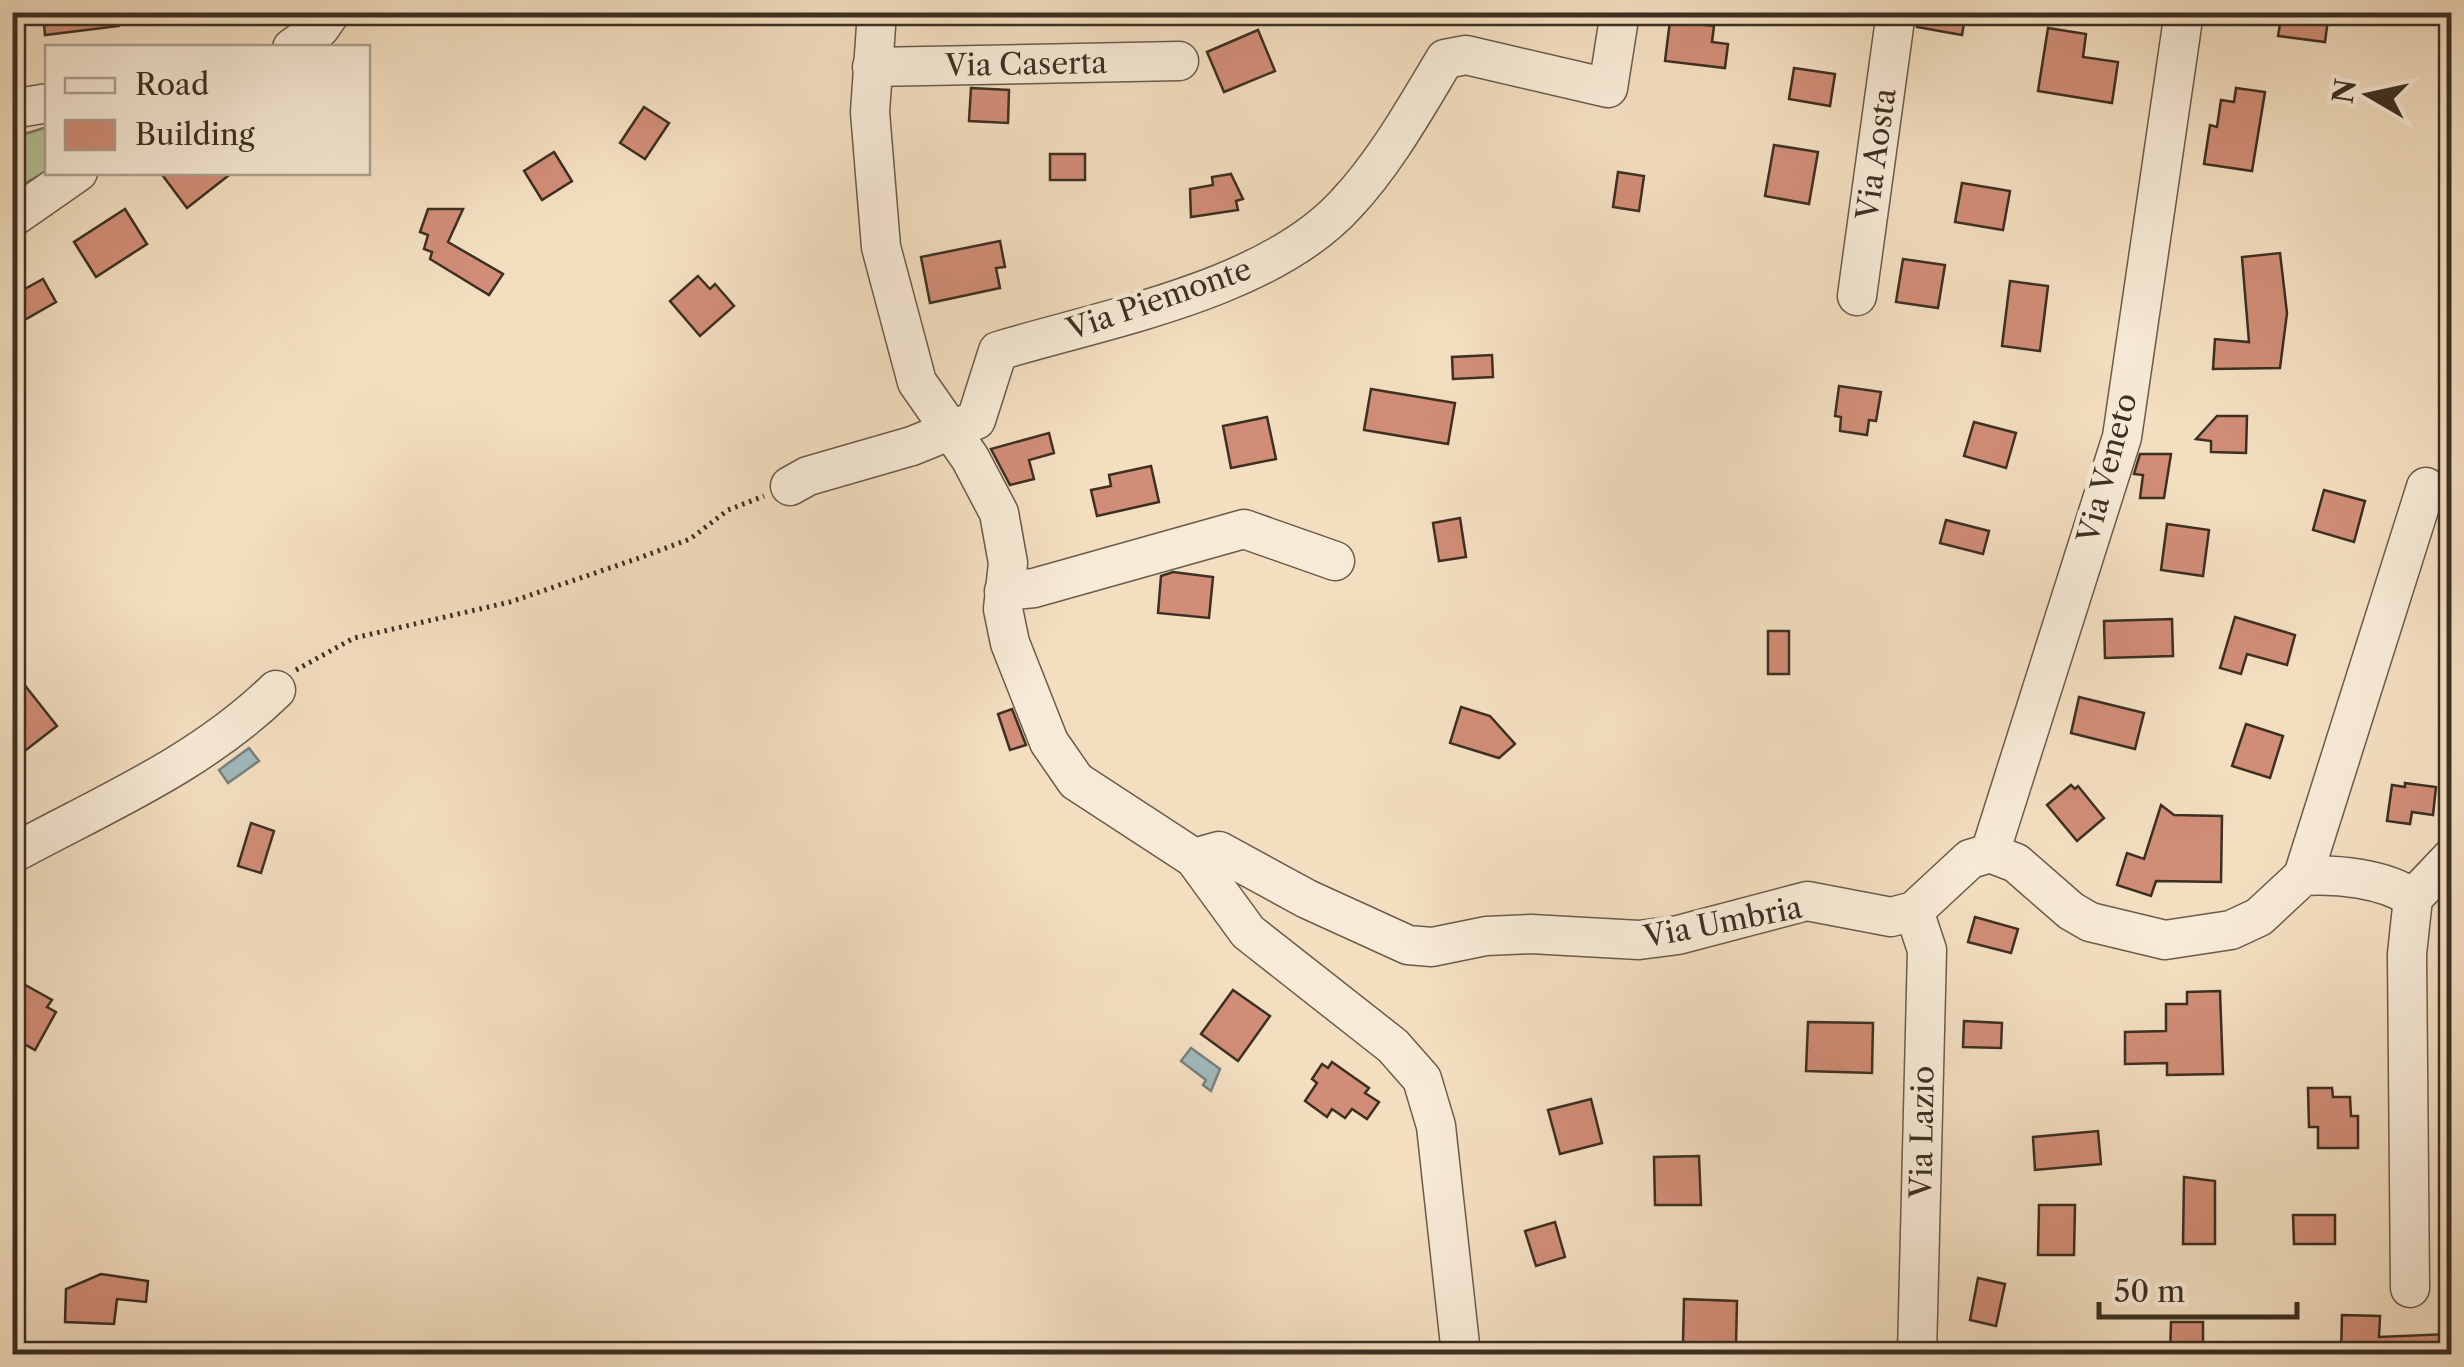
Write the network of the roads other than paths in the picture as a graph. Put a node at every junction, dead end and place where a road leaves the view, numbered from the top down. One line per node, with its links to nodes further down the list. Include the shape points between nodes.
1 (331, 12): 6 (street)
2 (877, 12): 8 (street)
3 (1620, 12): 12 (street, Via Piemonte, via 1608,88 1466,55 1445,59 1346,205 1288,250 1233,280 998,351 976,420)
4 (1896, 12): 11 (street, Via Aosta)
5 (2184, 12): 19 (street, Via Veneto, via 2122,437)
6 (296, 45)
7 (1180, 61): 8 (street, Via Caserta)
8 (872, 67): 12 (street, via 881,247 916,382)
9 (74, 175): 10 (street)
10 (12, 218)
11 (1856, 296)
12 (948, 429): 13 (street); 16 (street, via 999,513 1008,562)
13 (790, 486)
14 (2426, 487): 22 (street)
15 (1335, 561): 16 (street, via 1244,529)
16 (1004, 592): 20 (street, via 1010,643 1063,767)
17 (276, 690): 18 (street, via 212,745)
18 (16, 847)
19 (1990, 853): 22 (street, via 2016,863 2090,922 2166,940 2231,930 2259,917); 24 (street, via 1970,859)
20 (1194, 858): 24 (street, Via Umbria, via 1219,851 1408,945 1530,934 1640,940 1807,901 1891,916); 26 (street, via 1248,932 1393,1046 1422,1079 1436,1126)
21 (2452, 858): 23 (street)
22 (2303, 876): 23 (street, via 2331,875)
23 (2412, 898): 25 (street)
24 (1914, 911): 27 (street, Via Lazio, via 1927,950)
25 (2410, 1288)
26 (1461, 1354)
27 (1917, 1354)

